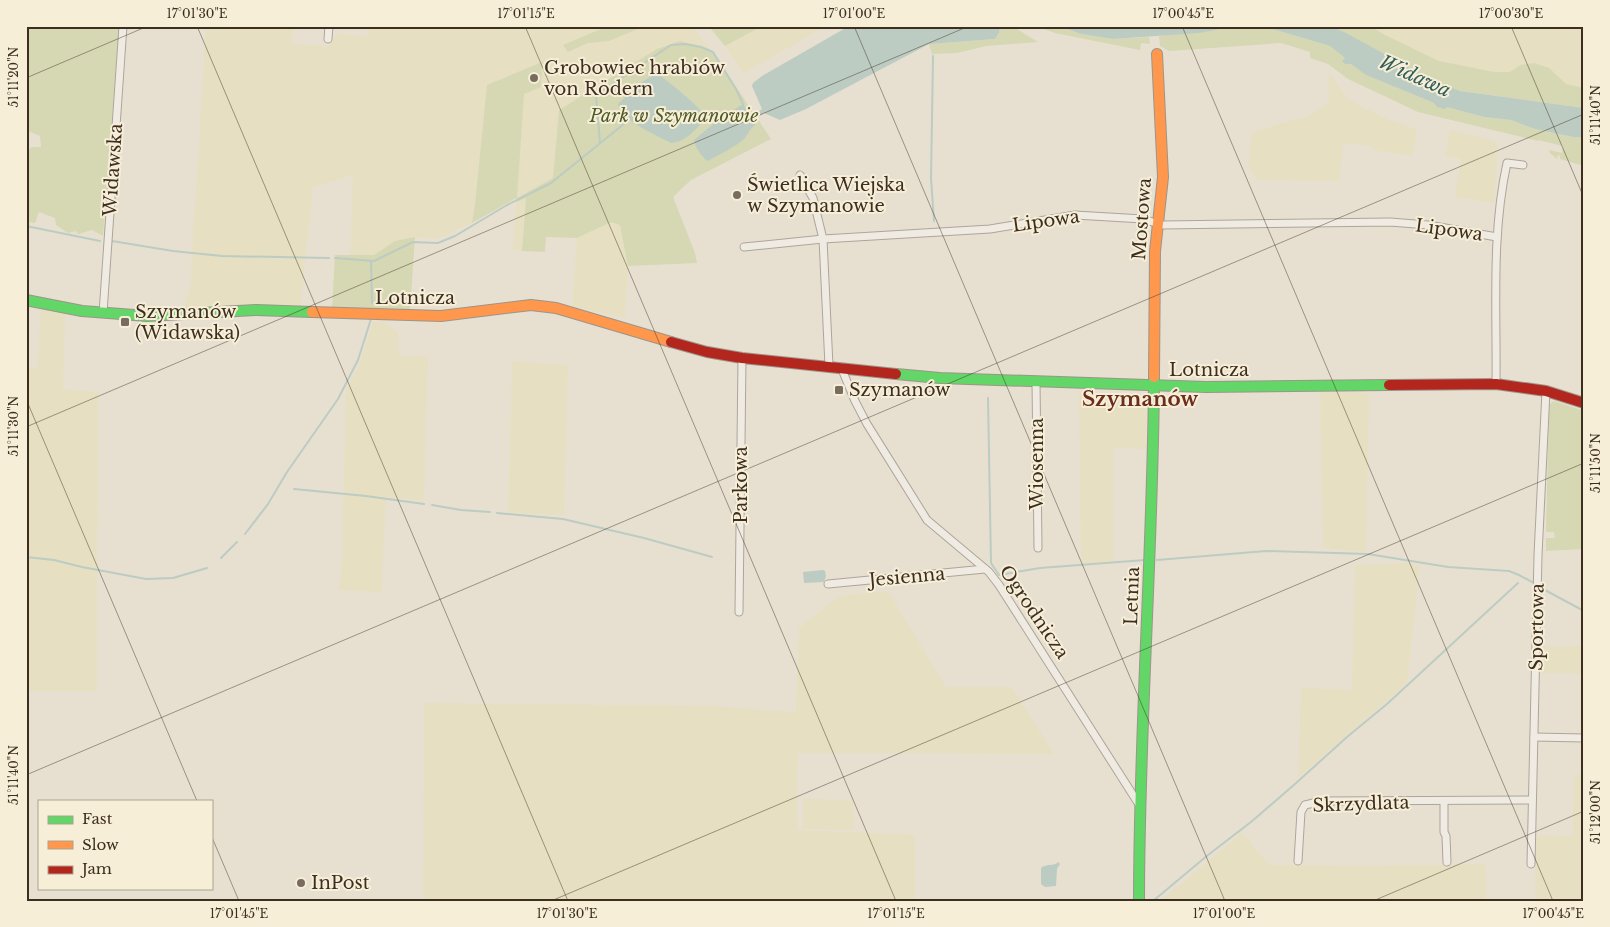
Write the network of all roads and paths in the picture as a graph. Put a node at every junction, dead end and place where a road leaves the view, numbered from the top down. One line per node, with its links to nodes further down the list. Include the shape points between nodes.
1 (123, 26): 12 (street, Widawska)
2 (329, 26): 3 (street)
3 (328, 39)
4 (1157, 54): 7 (street, Mostowa, via 1163,177)
5 (1523, 165): 8 (street, via 1507,163)
6 (800, 175): 9 (street, Ogrodnicza, via 813,198)
7 (1157, 224): 8 (street, Lipowa, via 1390,222); 9 (street, Lipowa, via 1143,219 1075,215 990,230); 17 (street, Mostowa)
8 (1497, 237): 16 (street)
9 (823, 239): 10 (street, Lipowa); 14 (street, Ogrodnicza)
10 (744, 247)
11 (26, 300): 12 (street, Lotnicza)
12 (103, 314): 13 (street, Lotnicza, via 147,316 256,310 441,316 531,304 556,308 707,352)
13 (742, 358): 14 (street, Lotnicza); 23 (street, Parkowa)
14 (834, 366): 15 (street, Lotnicza, via 940,378); 21 (street, Ogrodnicza, via 927,520)
15 (1036, 381): 17 (street, Lotnicza); 20 (street, Wiosenna)
16 (1496, 384): 17 (street, Lotnicza); 18 (street, Lotnicza)
17 (1154, 387): 28 (street, Letnia)
18 (1546, 391): 19 (street, Lotnicza); 24 (street, Sportowa)
19 (1584, 403)
20 (1038, 548)
21 (986, 569): 22 (street, Jesienna); 28 (street, Ogrodnicza)
22 (828, 584)
23 (739, 612)
24 (1534, 737): 25 (street); 26 (street, Sportowa)
25 (1584, 738)
26 (1532, 800): 27 (street, Skrzydlata); 31 (street, Sportowa)
27 (1444, 801): 29 (street, Skrzydlata, via 1322,802 1305,805 1301,812); 30 (street)
28 (1140, 806): 32 (street)
29 (1298, 861)
30 (1447, 862)
31 (1531, 864)
32 (1139, 901)

